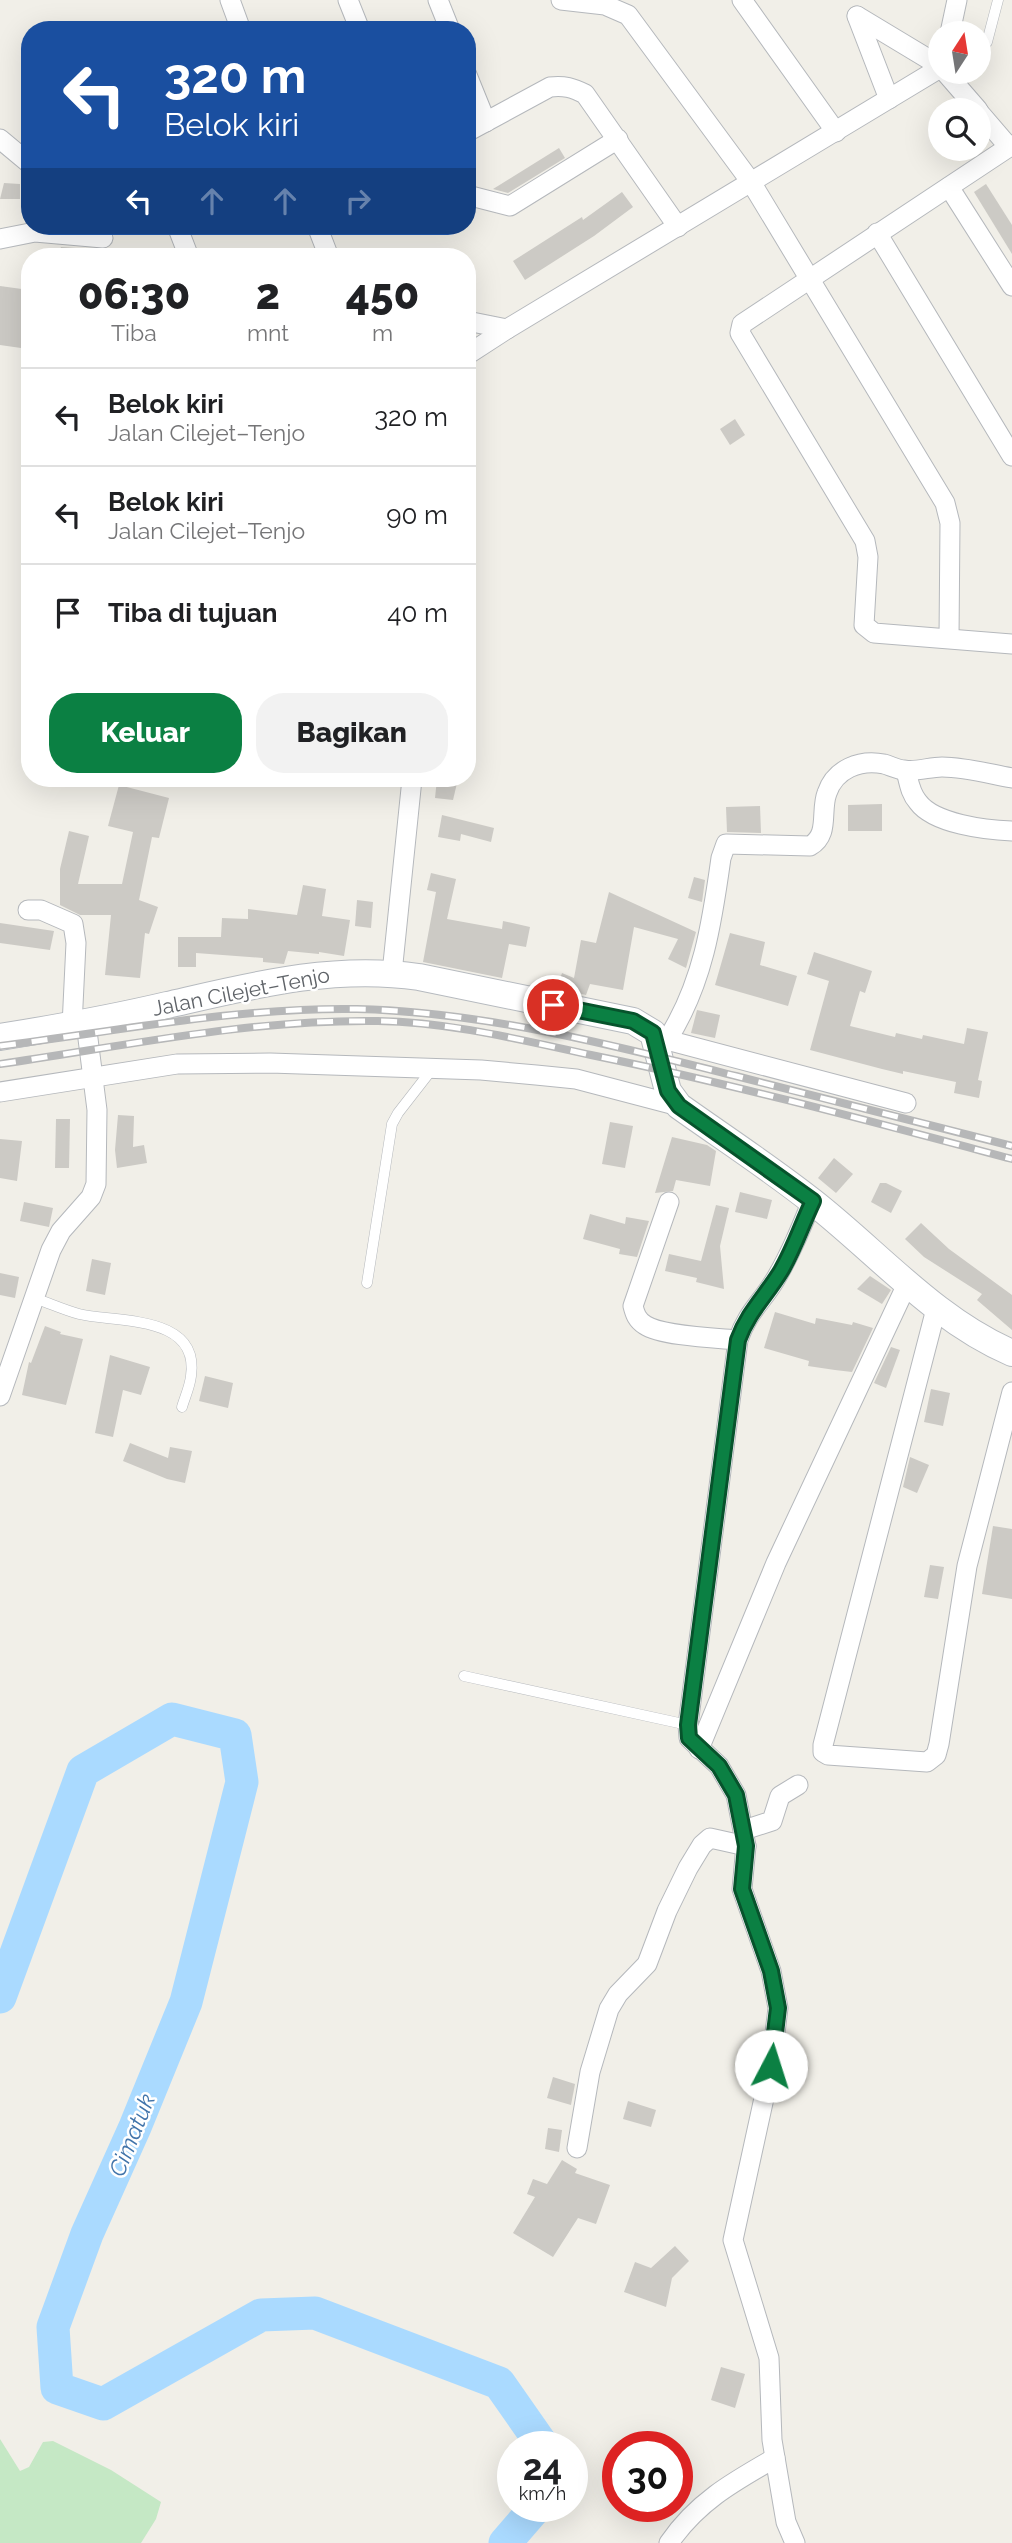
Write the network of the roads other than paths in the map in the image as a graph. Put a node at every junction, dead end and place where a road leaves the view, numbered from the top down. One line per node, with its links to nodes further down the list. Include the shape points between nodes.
1 (230, 0): 8 (street)
2 (348, 0): 9 (street)
3 (438, 0): 10 (street)
4 (561, 0): 27 (street, via 605,5 628,15)
5 (742, 0): 22 (street)
6 (957, 0): 11 (street)
7 (998, 0): 12 (lane)
8 (238, 21)
9 (356, 21)
10 (446, 21)
11 (953, 21)
12 (991, 29)
13 (928, 60): 18 (street, via 857,16)
14 (928, 75): 18 (street)
15 (955, 84): 17 (street)
16 (476, 97): 19 (street)
17 (967, 98)
18 (889, 99): 22 (street)
19 (486, 122): 21 (street); 24 (street, via 550,87 561,86 585,94)
20 (991, 125): 25 (street)
21 (476, 127)
22 (836, 132): 27 (street)
23 (0, 139): 26 (street)
24 (618, 139): 29 (street, via 510,206); 30 (street)
25 (1010, 146): 28 (street)
26 (21, 156)
27 (751, 182): 30 (street); 34 (street)
28 (949, 187): 31 (street); 35 (street)
29 (476, 197)
30 (678, 227): 37 (street)
31 (877, 233): 34 (street); 39 (street)
32 (21, 235): 33 (street)
33 (0, 239)
34 (810, 279): 40 (street, via 945,503 950,523); 40 (street, via 743,324 743,341 865,541 867,630)
35 (1012, 286)
36 (476, 323): 37 (street)
37 (507, 329): 38 (street)
38 (476, 349)
39 (1012, 456)
40 (949, 639): 41 (street)
41 (1012, 644)
42 (906, 771): 43 (street, via 945,767); 45 (street, via 911,793 932,813 980,829); 50 (street, via 881,764 843,770 826,794 822,834 810,846 726,844 704,960 689,1002)
43 (1012, 778)
44 (411, 787): 47 (street)
45 (1012, 831)
46 (28, 910): 48 (street, via 41,910 73,923)
47 (391, 973): 48 (main road, Jalan Cilejet–Tenjo, via 300,977); 50 (main road, Jalan Cilejet–Tenjo, via 633,1021)
48 (79, 1025): 49 (main road, Jalan Cilejet–Tenjo); 52 (street)
49 (0, 1037)
50 (660, 1037): 54 (street); 55 (main road, via 668,1091)
51 (433, 1068): 52 (street, via 177,1064); 55 (street, via 576,1079); 59 (lane, via 392,1124)
52 (93, 1077): 53 (street); 60 (street, via 96,1184 91,1197 61,1231)
53 (0, 1092)
54 (906, 1103)
55 (679, 1106): 56 (main road)
56 (813, 1201): 58 (main road); 62 (street, via 787,1261 745,1321)
57 (669, 1202): 62 (street, via 634,1306 636,1316 656,1330)
58 (908, 1282): 61 (main road); 69 (street, via 776,1563)
59 (367, 1283)
60 (33, 1298): 65 (street); 66 (lane, via 80,1314 159,1327 178,1337 189,1353 192,1375)
61 (936, 1309): 63 (main road); 64 (street, via 823,1745 828,1755 927,1762 936,1755 967,1566)
62 (738, 1340): 68 (street)
63 (1012, 1353)
64 (1012, 1392)
65 (0, 1396)
66 (182, 1407)
67 (464, 1676): 68 (lane)
68 (688, 1725): 69 (street, via 689,1738)
69 (699, 1749): 71 (street, via 729,1781)
70 (798, 1785): 71 (street, via 780,1796 772,1821)
71 (745, 1838): 72 (street, via 710,1838 702,1845 673,1899 647,1964 613,2001 590,2071); 73 (street, via 742,1889 771,1971 778,2008 771,2066 733,2241 769,2358)
72 (577, 2147)
73 (775, 2458): 74 (street, via 728,2485 684,2521); 75 (street, via 786,2522)
74 (669, 2543)
75 (795, 2543)

